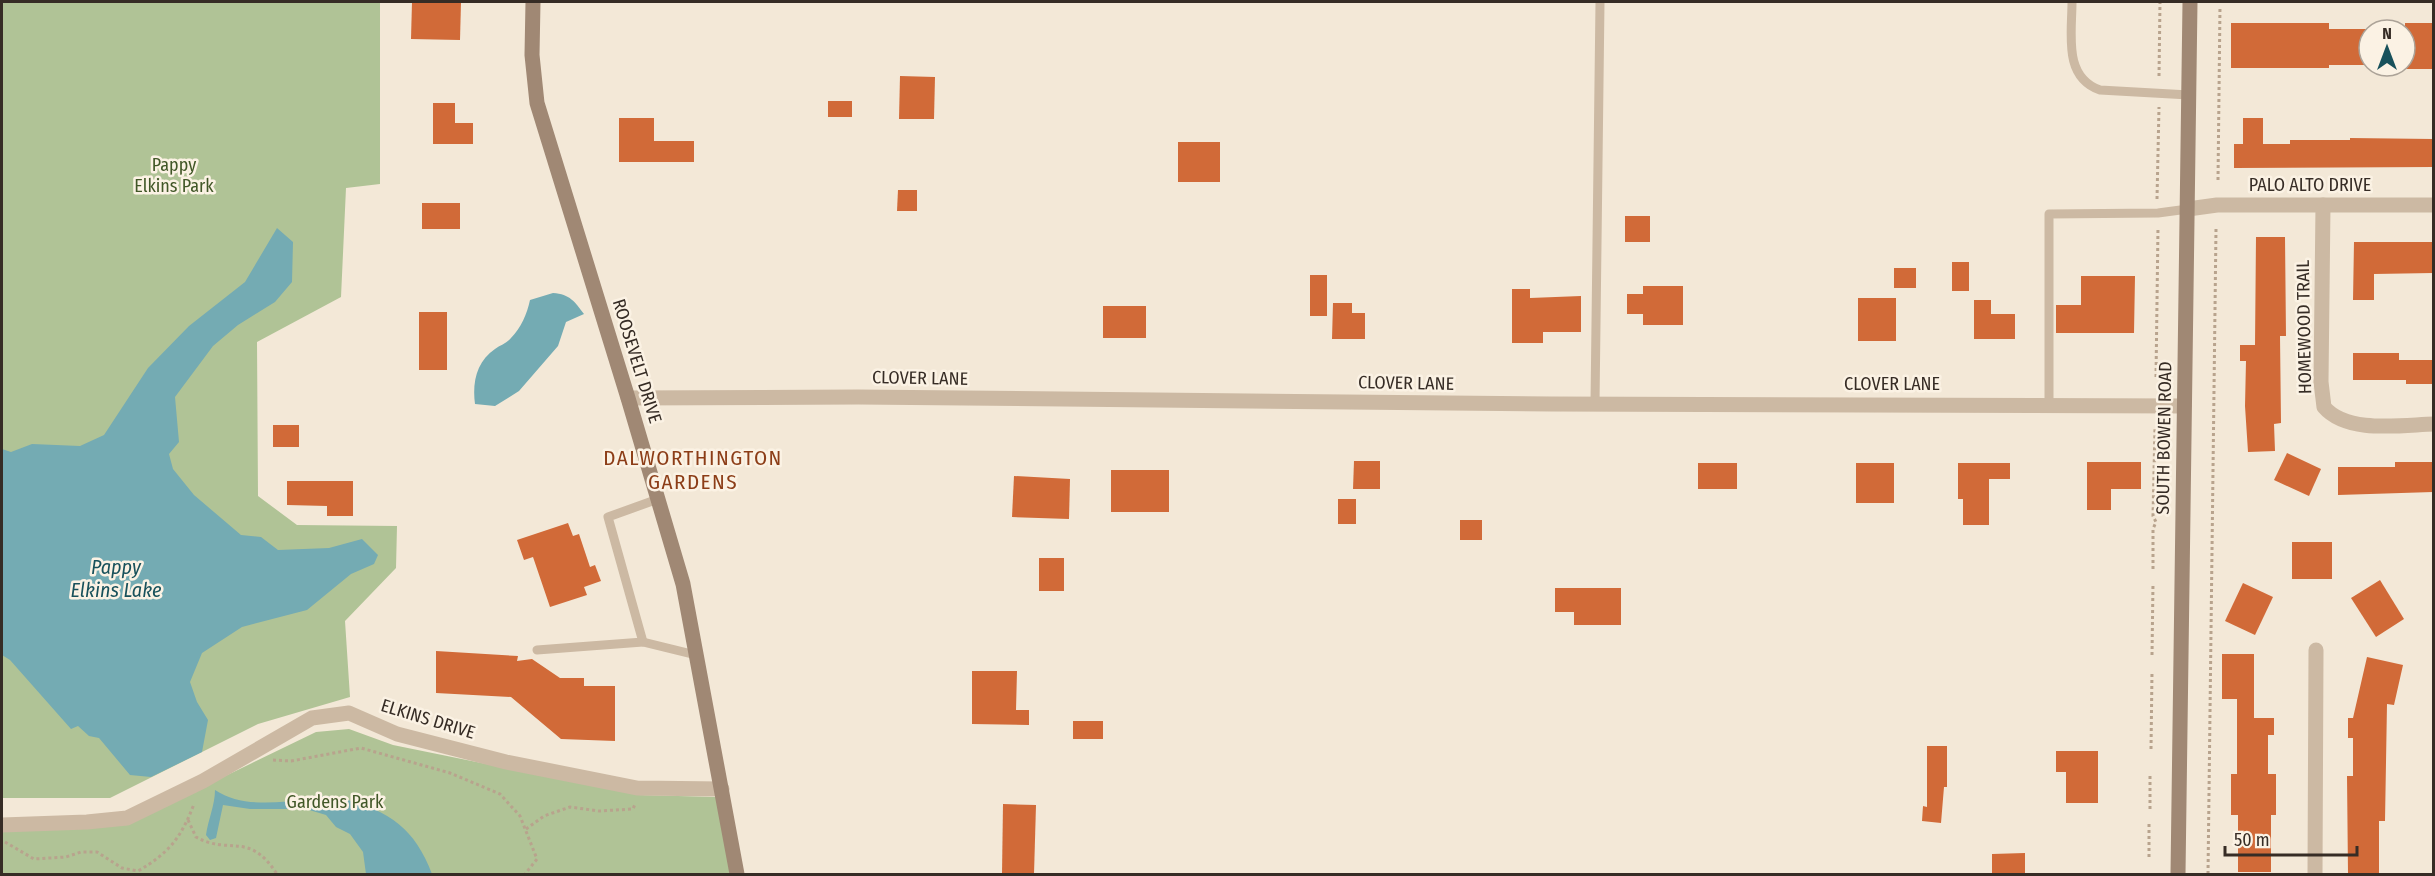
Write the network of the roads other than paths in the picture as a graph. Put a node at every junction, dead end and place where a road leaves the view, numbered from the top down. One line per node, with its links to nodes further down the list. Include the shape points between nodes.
1 (533, 2): 9 (street, ROOSEVELT DRIVE, via 532,55 537,103)
2 (1600, 2): 10 (lane)
3 (2072, 2): 5 (lane, via 2072,61 2089,86)
4 (2190, 2): 5 (street, SOUTH BOWEN ROAD)
5 (2189, 95): 8 (street, SOUTH BOWEN ROAD)
6 (2323, 205): 7 (street, PALO ALTO DRIVE); 8 (street, PALO ALTO DRIVE); 13 (street, HOMEWOOD TRAIL, via 2324,407 2342,421 2356,424)
7 (2433, 205)
8 (2188, 208): 11 (lane, via 2158,213 2049,214); 12 (street, SOUTH BOWEN ROAD)
9 (628, 398): 10 (street, CLOVER LANE); 14 (street, ROOSEVELT DRIVE)
10 (1595, 404): 11 (street, CLOVER LANE)
11 (2049, 404): 12 (street, CLOVER LANE)
12 (2184, 406): 22 (street, SOUTH BOWEN ROAD)
13 (2433, 424)
14 (658, 499): 15 (lane, via 608,517); 18 (street, ROOSEVELT DRIVE, via 682,584)
15 (643, 642): 16 (lane); 18 (lane)
16 (537, 650)
17 (2316, 650): 23 (street)
18 (696, 655): 19 (street, ROOSEVELT DRIVE)
19 (722, 789): 20 (street, ELKINS DRIVE, via 636,788 506,762 397,734 349,713 312,718 203,781 127,818); 21 (street, ROOSEVELT DRIVE)
20 (2, 825)
21 (737, 874)
22 (2178, 874)
23 (2315, 874)

